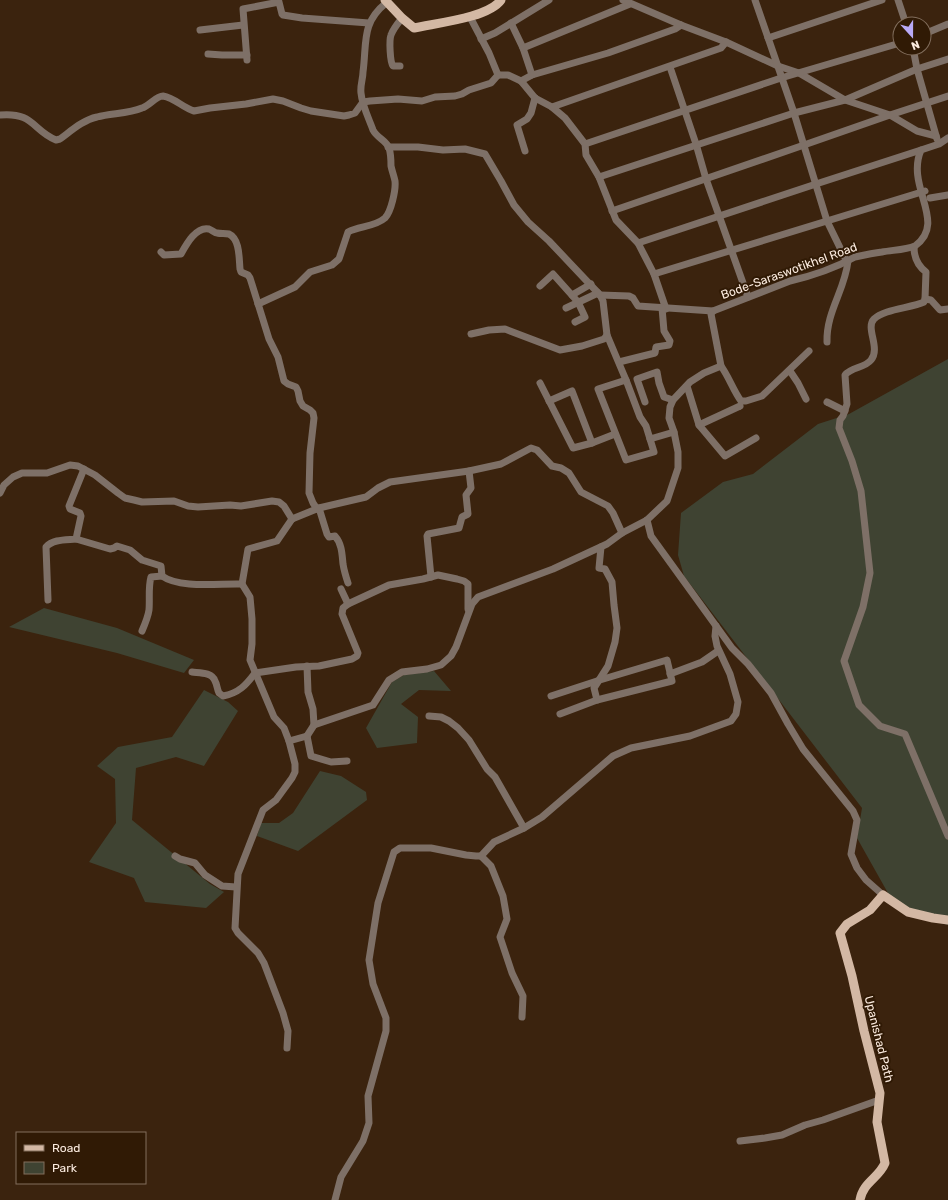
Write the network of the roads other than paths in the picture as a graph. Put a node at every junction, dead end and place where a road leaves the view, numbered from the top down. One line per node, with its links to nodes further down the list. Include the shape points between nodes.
1 (501, 0): 11 (main road, via 497,5)
2 (549, 0): 14 (street)
3 (623, 0): 9 (street)
4 (882, 0): 20 (street)
5 (898, 0): 10 (street)
6 (280, 1): 13 (street, via 283,15); 16 (street, via 243,9)
7 (386, 1): 12 (main road); 13 (street)
8 (757, 1): 20 (street)
9 (630, 4): 17 (street); 24 (street)
10 (903, 16)
11 (470, 17): 12 (main road, via 414,28); 21 (street)
12 (402, 18): 28 (street, via 391,35 391,63 393,66)
13 (369, 23): 40 (street, via 360,88)
14 (511, 23): 21 (street); 24 (street)
15 (948, 24): 19 (street)
16 (243, 25): 18 (street); 25 (street, via 247,58)
17 (681, 25): 22 (street); 34 (street, via 608,53)
18 (200, 30)
19 (932, 31)
20 (768, 38): 29 (street)
21 (481, 39): 33 (street)
22 (726, 42): 29 (street); 30 (street, via 721,48)
23 (892, 44): 32 (street)
24 (523, 48): 34 (street)
25 (208, 54)
26 (915, 56): 31 (street)
27 (948, 59): 31 (street)
28 (400, 66)
29 (778, 66): 32 (street); 35 (street)
30 (670, 67): 42 (street); 43 (street)
31 (917, 69): 39 (street); 41 (street)
32 (799, 73): 35 (street); 39 (street)
33 (498, 75): 36 (street, via 508,75); 40 (street, via 491,83 455,96 435,97 422,101 383,99)
34 (532, 75): 36 (street)
35 (781, 78): 43 (street); 44 (street)
36 (521, 81): 38 (street)
37 (948, 96): 41 (street)
38 (535, 98): 42 (street); 55 (street, via 531,113 517,125)
39 (845, 100): 44 (street); 45 (street)
40 (363, 102): 46 (street, via 355,113 344,116 311,111 273,99 194,111 163,96 139,110 95,117 56,140 21,116); 53 (street, via 374,132)
41 (927, 102): 45 (street); 47 (street)
42 (552, 107): 49 (street, via 565,118)
43 (684, 110): 49 (street); 50 (street)
44 (794, 113): 50 (street); 52 (street)
45 (890, 114): 47 (street, via 917,131); 52 (street)
46 (0, 115)
47 (936, 136): 51 (street)
48 (948, 138): 51 (street)
49 (585, 144): 56 (street, via 586,155)
50 (696, 144): 56 (street); 57 (street)
51 (939, 144): 54 (street)
52 (804, 145): 57 (street); 58 (street)
53 (388, 147): 73 (street, via 465,149 485,154 514,206); 80 (street, via 394,181 393,200 384,219 348,232 340,259 332,265 310,272 295,287)
54 (921, 150): 58 (street); 59 (street, via 918,158 919,170)
55 (525, 151)
56 (599, 177): 63 (street)
57 (706, 179): 63 (street); 64 (street)
58 (816, 184): 64 (street); 65 (street)
59 (925, 191): 61 (street); 65 (street)
60 (948, 195): 61 (street)
61 (930, 198): 62 (street)
62 (934, 209)
63 (612, 211): 67 (street, via 616,220)
64 (720, 216): 67 (street); 69 (street)
65 (827, 221): 69 (street); 71 (street)
66 (934, 232): 68 (street, Bode-Saraswotikhel Road)
67 (638, 243): 72 (street)
68 (914, 246): 71 (street, Bode-Saraswotikhel Road, via 855,257); 78 (street, via 921,268 926,272)
69 (732, 250): 72 (street); 77 (street)
70 (161, 252): 80 (street, via 164,255 181,254 197,231 203,229 231,235 236,242 241,272 248,274)
71 (848, 262): 77 (street, Bode-Saraswotikhel Road); 88 (street, via 847,274 828,324)
72 (654, 274): 82 (street)
73 (591, 284): 75 (street); 76 (street)
74 (540, 286): 76 (street, via 553,274)
75 (599, 294): 79 (street); 82 (street, via 629,296 638,306); 87 (street, via 603,301)
76 (572, 295): 79 (street)
77 (748, 297): 84 (street, Bode-Saraswotikhel Road)
78 (926, 299): 83 (street, via 931,300 940,310); 103 (street, via 919,304 875,318 872,322 875,349 873,358 867,364 844,375 847,404)
79 (578, 302): 81 (street); 85 (street, via 585,316)
80 (258, 304): 113 (street, via 284,381 296,387 303,406 312,413 314,424 309,493)
81 (566, 308)
82 (664, 309): 84 (street); 90 (street, via 664,331 670,341 669,345 656,347 655,353)
83 (948, 309)
84 (713, 311): 91 (street, Bode-Saraswotikhel Road, via 711,314)
85 (575, 322)
86 (471, 334): 87 (street, via 505,329 560,350 589,344 604,339)
87 (607, 335): 90 (street)
88 (827, 342)
89 (810, 351): 92 (street)
90 (619, 362): 94 (street)
91 (721, 366): 92 (street, via 741,401 762,396); 98 (street, via 690,382)
92 (790, 371): 97 (street)
93 (636, 379): 94 (street); 98 (street, via 658,372 658,383 664,397); 100 (street)
94 (627, 380): 106 (street, via 598,389); 108 (street)
95 (540, 383): 99 (street)
96 (687, 386): 104 (street)
97 (806, 399)
98 (673, 400): 105 (street, via 669,418)
99 (549, 401): 109 (street, via 573,448); 109 (street, via 572,391)
100 (645, 402)
101 (827, 402): 103 (street)
102 (740, 406): 104 (street)
103 (845, 412): 144 (street, via 839,428 852,461 864,504 870,573 863,607 844,662 858,705 880,726 905,734)
104 (699, 425): 107 (street, via 725,456)
105 (674, 432): 108 (street); 115 (street, via 678,468 673,488 667,501)
106 (615, 434): 108 (street, via 626,460 654,452); 109 (street)
107 (756, 438)
108 (650, 439)
109 (592, 443)
110 (84, 469): 112 (street, via 70,465 47,473 22,474 13,477); 114 (street, via 125,498 142,502 174,501 198,507 241,506 272,501 280,502); 117 (street, via 69,506 70,510 80,513 81,516)
111 (469, 471): 113 (street, via 390,482 366,498); 116 (street, via 501,464 531,448 537,450 552,466 569,473 581,492 608,506); 120 (street, via 471,488 466,496 468,514 462,517 459,528 427,536)
112 (0, 493)
113 (318, 508): 114 (street); 121 (street, via 327,534 329,537 335,536 341,549)
114 (292, 518): 122 (street, via 276,541 248,549)
115 (647, 520): 116 (street); 127 (street, via 651,536)
116 (622, 533): 118 (street)
117 (76, 539): 119 (street, via 110,549 117,546 130,550 142,560 161,566); 124 (street, via 61,540 46,547)
118 (601, 547): 126 (street, via 553,569 478,597); 134 (street, via 599,568 605,569 612,582 617,628 608,666)
119 (162, 576): 122 (street, via 172,581 187,583); 128 (street, via 151,577 148,586 149,609)
120 (431, 577): 125 (street, via 389,585); 126 (street, via 440,575 468,584)
121 (348, 583)
122 (242, 584): 132 (street, via 250,597 250,660)
123 (341, 589): 125 (street)
124 (48, 600)
125 (348, 604): 130 (street, via 341,611 357,656 319,666)
126 (469, 611): 139 (street, via 456,647 441,665 402,672 389,680 373,705)
127 (716, 626): 129 (street); 148 (street, via 771,694 803,749 853,811 857,820 851,854 866,880)
128 (142, 631)
129 (718, 651): 133 (street, via 702,662); 143 (street, via 730,674 738,702 736,714 731,721 690,736 631,748 613,756 563,800)
130 (306, 666): 132 (street); 139 (street)
131 (192, 672): 132 (street, via 211,676 215,680 218,693 223,696 237,692)
132 (256, 673): 141 (street, via 274,717 284,728)
133 (670, 674): 134 (street, via 667,660); 136 (street, via 672,680)
134 (600, 680): 135 (street); 136 (street, via 594,688)
135 (551, 696)
136 (597, 700): 137 (street)
137 (560, 714)
138 (429, 716): 143 (street, via 449,721 465,736 495,777)
139 (314, 724): 140 (street)
140 (306, 736): 141 (street); 142 (street, via 311,756 332,762)
141 (289, 741): 147 (street, via 295,764 292,778 276,800 263,810 238,874)
142 (347, 761)
143 (524, 828): 146 (street, via 494,842)
144 (948, 836)
145 (175, 856): 147 (street, via 195,863 205,875 222,886)
146 (481, 856): 150 (street, via 491,866 504,896 507,920 500,937 523,996); 154 (street, via 431,848 400,848 394,852 378,903 369,960 373,984 386,1018 386,1031 368,1096 369,1123 363,1141 341,1178)
147 (236, 887): 151 (street, via 238,900 235,928 264,963 288,1031)
148 (883, 896): 149 (main road, via 908,912); 152 (main road, Upanishad Path, via 870,910 847,924 840,933 880,1093)
149 (948, 920)
150 (522, 1017)
151 (287, 1048)
152 (879, 1100): 153 (street, via 782,1135); 155 (main road, Upanishad Path, via 877,1122 885,1163 864,1188)
153 (740, 1141)
154 (335, 1200)
155 (860, 1200)

